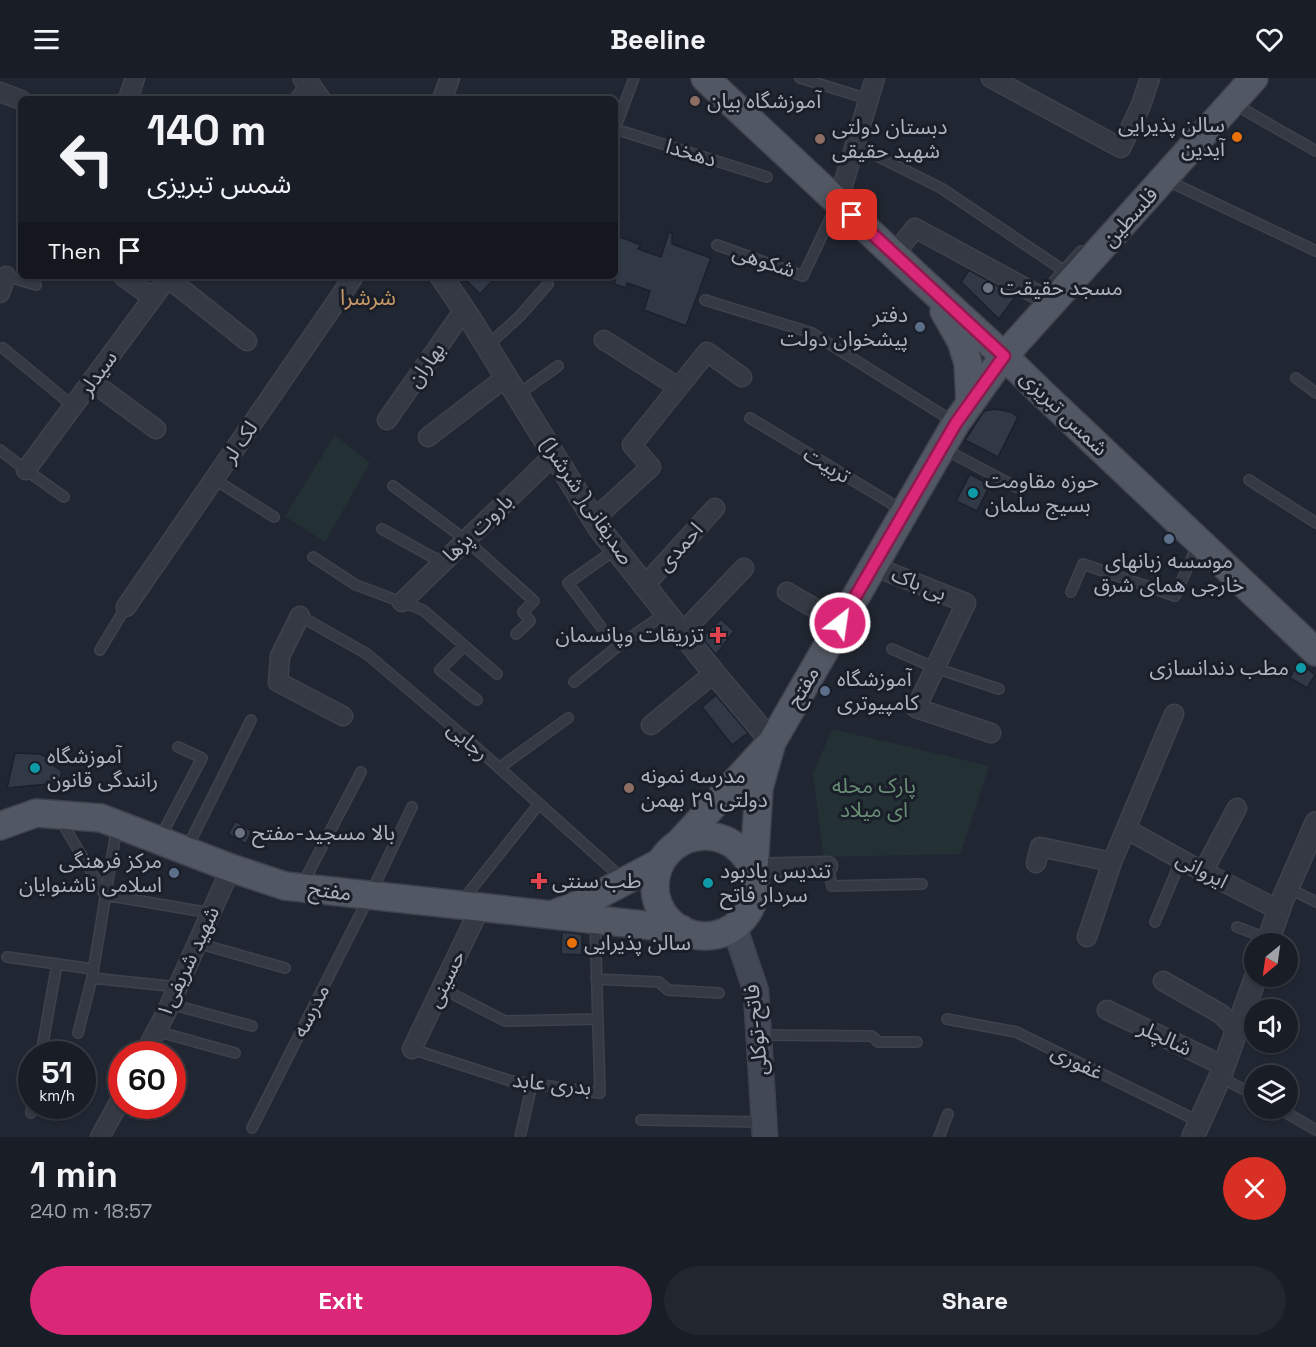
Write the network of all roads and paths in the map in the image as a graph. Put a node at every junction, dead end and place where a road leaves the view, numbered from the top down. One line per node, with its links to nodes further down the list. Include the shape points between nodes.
1 (135, 78): 11 (street)
2 (450, 78): 12 (street)
3 (634, 78): 16 (lane)
4 (705, 78): 22 (main road, شمس تبریزی)
5 (801, 78): 14 (lane)
6 (875, 78): 14 (street)
7 (991, 78): 8 (street, via 1121,148)
8 (1150, 78)
9 (1254, 78): 15 (main road, فلسطین)
10 (0, 92): 13 (street)
11 (129, 96)
12 (443, 96)
13 (18, 99)
14 (868, 99): 18 (street)
15 (1232, 103): 19 (lane); 21 (main road, فلسطین)
16 (618, 121)
17 (618, 130): 20 (lane, دهخدا)
18 (855, 145): 22 (street); 27 (lane, via 941,188)
19 (1316, 152)
20 (767, 177)
21 (1164, 179): 25 (lane); 46 (main road, فلسطین)
22 (838, 202): 24 (lane, شکوهی, via 803,276); 26 (main road, شمس تبریزی)
23 (1087, 244): 27 (lane)
24 (717, 245)
25 (1316, 251)
26 (894, 255): 33 (main road, شمس تبریزی); 39 (street, via 915,228)
27 (1063, 270): 39 (lane)
28 (127, 279): 37 (street)
29 (167, 279): 37 (street, سیدلر)
30 (171, 279): 42 (street)
31 (352, 279): 64 (street, لک لر)
32 (443, 279): 40 (street, (شرشرا )صدیقانی)
33 (920, 279): 46 (main road, شمس تبریزی); 55 (main road, via 961,341 968,363)
34 (2, 281): 36 (lane)
35 (548, 284): 44 (lane)
36 (36, 285)
37 (153, 298): 50 (street, سیدلر)
38 (705, 300): 55 (lane, via 812,333)
39 (1037, 301)
40 (464, 310): 44 (street, (شرشرا )صدیقانی); 57 (street, بهاران)
41 (1028, 316): 46 (lane)
42 (247, 340)
43 (604, 340): 52 (street)
44 (487, 346): 51 (street, (شرشرا )صدیقانی)
45 (3, 348): 54 (lane)
46 (1004, 356): 55 (main road, مفتح); 76 (main road, شمس تبریزی)
47 (558, 366): 51 (lane)
48 (742, 377): 52 (street, via 706,352)
49 (1296, 378): 53 (lane)
50 (92, 381): 54 (street, سیدلر); 58 (street)
51 (512, 386): 59 (street); 62 (street, (شرشرا )صدیقانی)
52 (678, 387): 72 (street, via 632,445 651,467)
53 (1316, 393)
54 (74, 406): 63 (street, سیدلر)
55 (963, 413): 60 (main road, مفتح)
56 (750, 418): 70 (lane, تربیت)
57 (387, 420)
58 (156, 429)
59 (428, 437)
60 (942, 448): 67 (lane); 70 (main road, مفتح)
61 (0, 450): 63 (lane)
62 (554, 455): 72 (street, (شرشرا )صدیقانی); 75 (street, باروت پزها)
63 (26, 470): 68 (lane)
64 (214, 478): 71 (lane); 86 (street, لک لر)
65 (1249, 480): 73 (lane)
66 (393, 486): 75 (lane)
67 (1016, 487)
68 (64, 496)
69 (715, 508): 82 (street, احمدی)
70 (904, 511): 80 (main road, مفتح)
71 (274, 517)
72 (594, 519): 77 (street, (شرشرا )صدیقانی)
73 (1316, 523)
74 (382, 529): 79 (lane)
75 (466, 540): 79 (street, باروت پزها); 92 (lane, via 534,601 522,612 530,621)
76 (1199, 542): 84 (lane, via 1175,596 1083,564); 96 (main road, شمس تبریزی)
77 (616, 549): 82 (street, (شرشرا )صدیقانی); 90 (lane, via 568,583)
78 (313, 557): 85 (lane, via 356,585)
79 (443, 563): 85 (street, باروت پزها)
80 (873, 566): 89 (main road, مفتح); 97 (street, بی باک, via 966,603)
81 (744, 568): 91 (street)
82 (645, 585): 87 (street, (شرشرا )صدیقانی)
83 (786, 592): 89 (street)
84 (1071, 592)
85 (402, 602): 93 (lane, via 423,610)
86 (126, 607): 95 (lane)
87 (666, 613): 91 (street, (شرشرا )صدیقانی); 100 (lane)
88 (300, 616): 104 (street, via 280,656 278,682); 111 (lane, رجایی, via 367,654)
89 (840, 623): 109 (main road, مفتح)
90 (601, 627)
91 (682, 633): 98 (street, (شرشرا )صدیقانی)
92 (516, 634)
93 (464, 646): 99 (lane); 102 (lane, via 440,670)
94 (892, 649): 97 (lane)
95 (100, 650)
96 (1316, 652)
97 (935, 668): 101 (lane); 108 (street, via 916,708)
98 (714, 673): 107 (street); 109 (street, (شرشرا )صدیقانی)
99 (497, 674)
100 (574, 682)
101 (999, 689)
102 (477, 700)
103 (1174, 714): 120 (street)
104 (343, 716)
105 (568, 718): 111 (lane)
106 (251, 720): 122 (lane)
107 (651, 725)
108 (991, 733)
109 (772, 742): 123 (main road); 130 (main road, مفتح, via 759,788)
110 (178, 747): 121 (lane, via 202,758)
111 (499, 768): 113 (lane, رجایی)
112 (361, 772): 133 (lane)
113 (539, 804): 131 (lane, رجایی); 138 (lane)
114 (412, 807): 136 (lane, مدرسه)
115 (1237, 808): 129 (street)
116 (57, 814): 117 (main road, مفتح, via 101,818); 119 (main road, مفتح, via 36,813); 135 (lane)
117 (117, 824): 121 (main road, مفتح); 135 (lane)
118 (1316, 824): 134 (street)
119 (0, 826)
120 (1125, 830): 124 (street, ایروانی); 125 (street)
121 (159, 840): 122 (main road, مفتح)
122 (186, 850): 128 (main road, مفتح)
123 (670, 852): 130 (main road, via 695,837 712,836 729,842 742,853); 131 (main road, مفتح); 146 (main road, via 656,876 655,892 664,913)
124 (1181, 860): 129 (street, ایروانی); 143 (lane)
125 (1112, 862): 126 (street, via 1040,847); 149 (street)
126 (1036, 863)
127 (828, 866): 130 (street); 132 (lane, via 832,886)
128 (231, 868): 133 (main road, مفتح, via 285,886); 140 (street, شهید شریفی۱)
129 (1203, 872): 139 (street, ایروانی)
130 (755, 876): 144 (main road, via 753,900 746,915)
131 (625, 880): 141 (main road, مفتح)
132 (922, 884)
133 (301, 887): 136 (main road, مفتح)
134 (1288, 888): 137 (lane); 139 (street)
135 (105, 895): 140 (lane); 154 (lane)
136 (370, 895): 138 (main road, مفتح); 181 (lane, مدرسه)
137 (1316, 902)
138 (470, 907): 141 (main road, مفتح); 158 (street, حسینی)
139 (1279, 910): 148 (street)
140 (211, 913): 150 (street, شهید شریفی۱)
141 (550, 916): 142 (main road)
142 (594, 920): 146 (main road); 155 (lane, بدری عابد)
143 (1155, 922)
144 (734, 926): 146 (main road, via 708,935); 168 (main road, فاتح-توکلی, via 756,991)
145 (1237, 927): 147 (lane)
146 (681, 929)
147 (1250, 933)
148 (1271, 933)
149 (1087, 937)
150 (197, 944): 153 (lane); 160 (street, شهید شریفی۱)
151 (6, 957): 152 (lane)
152 (57, 964): 154 (lane); 169 (lane)
153 (285, 968)
154 (93, 973): 160 (lane); 167 (lane)
155 (596, 979): 159 (lane, via 659,982 668,990); 162 (lane, بدری عابد)
156 (1163, 981): 165 (street, via 1221,1014)
157 (1252, 987): 165 (street)
158 (441, 988): 162 (lane, via 505,1021); 172 (street, حسینی)
159 (719, 993)
160 (174, 996): 164 (lane); 166 (street, شهید شریفی۱)
161 (1107, 1010): 174 (street, شالچلر)
162 (598, 1019): 175 (lane, بدری عابد, via 600,1093)
163 (947, 1019): 183 (lane, غفوری, via 1016,1032)
164 (252, 1026)
165 (1237, 1030): 174 (street)
166 (156, 1031): 170 (street, شهید شریفی۱); 173 (lane)
167 (78, 1033)
168 (759, 1035): 171 (lane, via 872,1036 878,1042); 182 (main road, فاتح-توکلی)
169 (43, 1041)
170 (151, 1041)
171 (917, 1042)
172 (412, 1049): 175 (lane, بدری عابد)
173 (234, 1053)
174 (1222, 1071): 176 (lane); 183 (street)
175 (532, 1084): 186 (lane)
176 (1244, 1088)
177 (948, 1114): 187 (lane)
178 (110, 1119): 185 (street)
179 (1297, 1119): 184 (lane)
180 (641, 1120): 182 (lane)
181 (252, 1128)
182 (765, 1129)
183 (1196, 1130)
184 (1316, 1130)
185 (100, 1137)
186 (520, 1137)
187 (939, 1137)

